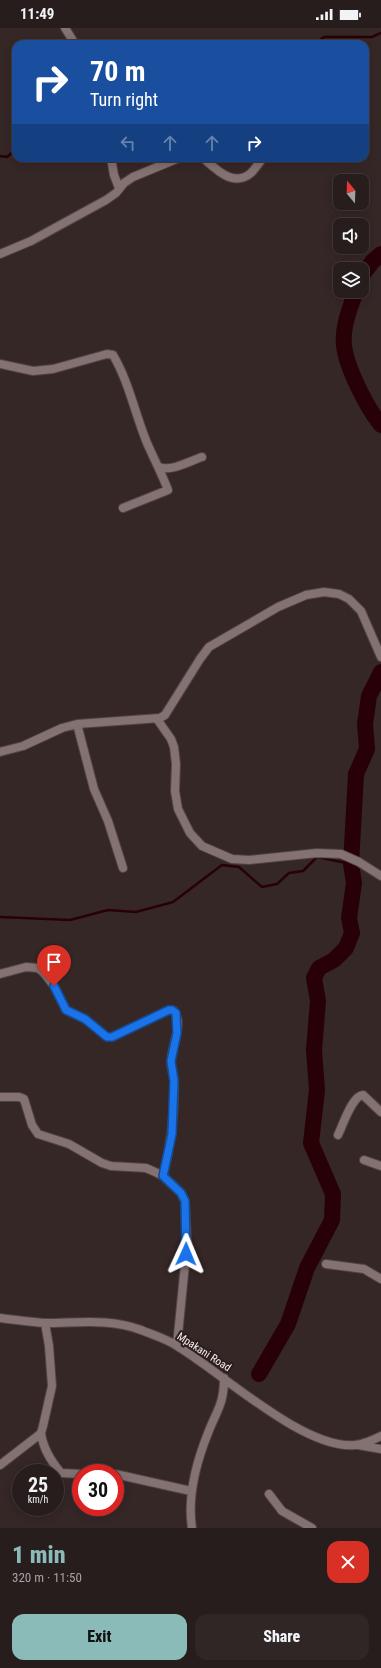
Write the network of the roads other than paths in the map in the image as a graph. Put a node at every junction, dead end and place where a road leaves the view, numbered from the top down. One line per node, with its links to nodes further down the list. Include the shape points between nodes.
1 (65, 28): 2 (street)
2 (72, 40)
3 (112, 162): 7 (street)
4 (169, 162): 7 (street, via 133,177)
5 (207, 162): 6 (street, via 228,178 244,178)
6 (260, 162)
7 (119, 188): 8 (street, via 106,200 31,241)
8 (0, 254)
9 (0, 364): 11 (street, via 33,370 53,369 113,354)
10 (202, 457): 11 (street, via 172,467)
11 (159, 467): 12 (street, via 168,490)
12 (123, 508)
13 (381, 657): 14 (street, via 361,611 349,599 324,592 306,595 278,607 209,648 200,658 165,715)
14 (157, 719): 15 (street); 18 (street, via 172,739 174,747 178,809 190,833 202,846 232,859 249,860 317,853 341,854)
15 (77, 724): 16 (street, via 23,746); 17 (street, via 94,789 108,821)
16 (0, 752)
17 (123, 868)
18 (381, 876)
19 (0, 974): 25 (street, via 26,967 38,968 54,986 66,1010 85,1019 107,1037 169,1010 174,1011 177,1033 171,1061 174,1081 172,1134)
20 (0, 1097): 25 (street, via 24,1099 32,1125 38,1134 69,1144 102,1163 146,1168)
21 (381, 1112): 22 (street, via 364,1095 360,1095 355,1099)
22 (338, 1135)
23 (364, 1160): 24 (street)
24 (381, 1166)
25 (163, 1176): 30 (street, via 181,1193 186,1213 186,1264)
26 (326, 1264): 27 (street, via 364,1269)
27 (381, 1279)
28 (0, 1318): 29 (street, Mpakani Road)
29 (44, 1323): 30 (street, Mpakani Road, via 118,1324); 32 (street, via 49,1346 52,1386)
30 (177, 1345): 31 (street, Mpakani Road)
31 (224, 1378): 34 (street, Mpakani Road, via 262,1407 308,1433 340,1444); 39 (street, via 222,1402 198,1458)
32 (41, 1433): 36 (street); 37 (street, via 42,1443 48,1455 61,1473)
33 (381, 1436): 34 (street, Mpakani Road)
34 (355, 1445): 35 (street)
35 (381, 1449)
36 (0, 1465)
37 (72, 1474)
38 (124, 1476): 39 (street)
39 (192, 1491): 41 (street)
40 (269, 1494): 42 (street, via 282,1511)
41 (192, 1528)
42 (312, 1528)

